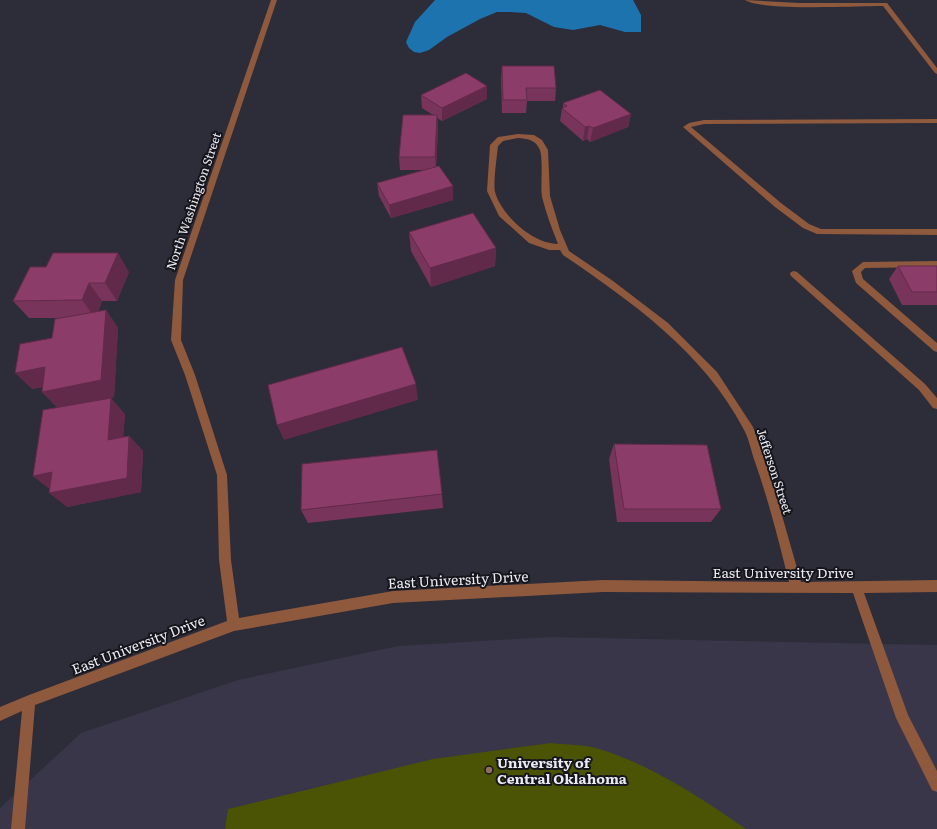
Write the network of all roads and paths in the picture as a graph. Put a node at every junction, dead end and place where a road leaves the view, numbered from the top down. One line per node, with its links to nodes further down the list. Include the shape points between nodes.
1 (274, 0): 15 (street, North Washington Street, via 178,280 176,340 222,475 225,560)
2 (748, 0): 3 (street, via 806,5)
3 (862, 2): 4 (street, via 885,4)
4 (937, 72)
5 (937, 122): 6 (street, via 704,122 687,127 778,205 806,226 820,232)
6 (937, 232)
7 (564, 247): 7 (street, Jefferson Street, via 546,196 544,150 539,142 531,137 518,136 497,142 494,145 491,191 502,214 532,242 549,247); 14 (street, Jefferson Street, via 566,253 665,325 714,375 748,427 768,484)
8 (937, 264): 10 (street, via 863,265 856,271 859,281)
9 (794, 274): 11 (street, via 922,387)
10 (937, 348)
11 (937, 405)
12 (856, 586): 13 (street, East University Drive); 14 (street, East University Drive); 18 (street, via 903,718)
13 (937, 586)
14 (797, 588): 15 (street, East University Drive, via 603,586 393,596)
15 (234, 625): 16 (street, East University Drive)
16 (29, 701): 17 (street, East University Drive); 19 (street)
17 (0, 714)
18 (937, 785)
19 (18, 829)

